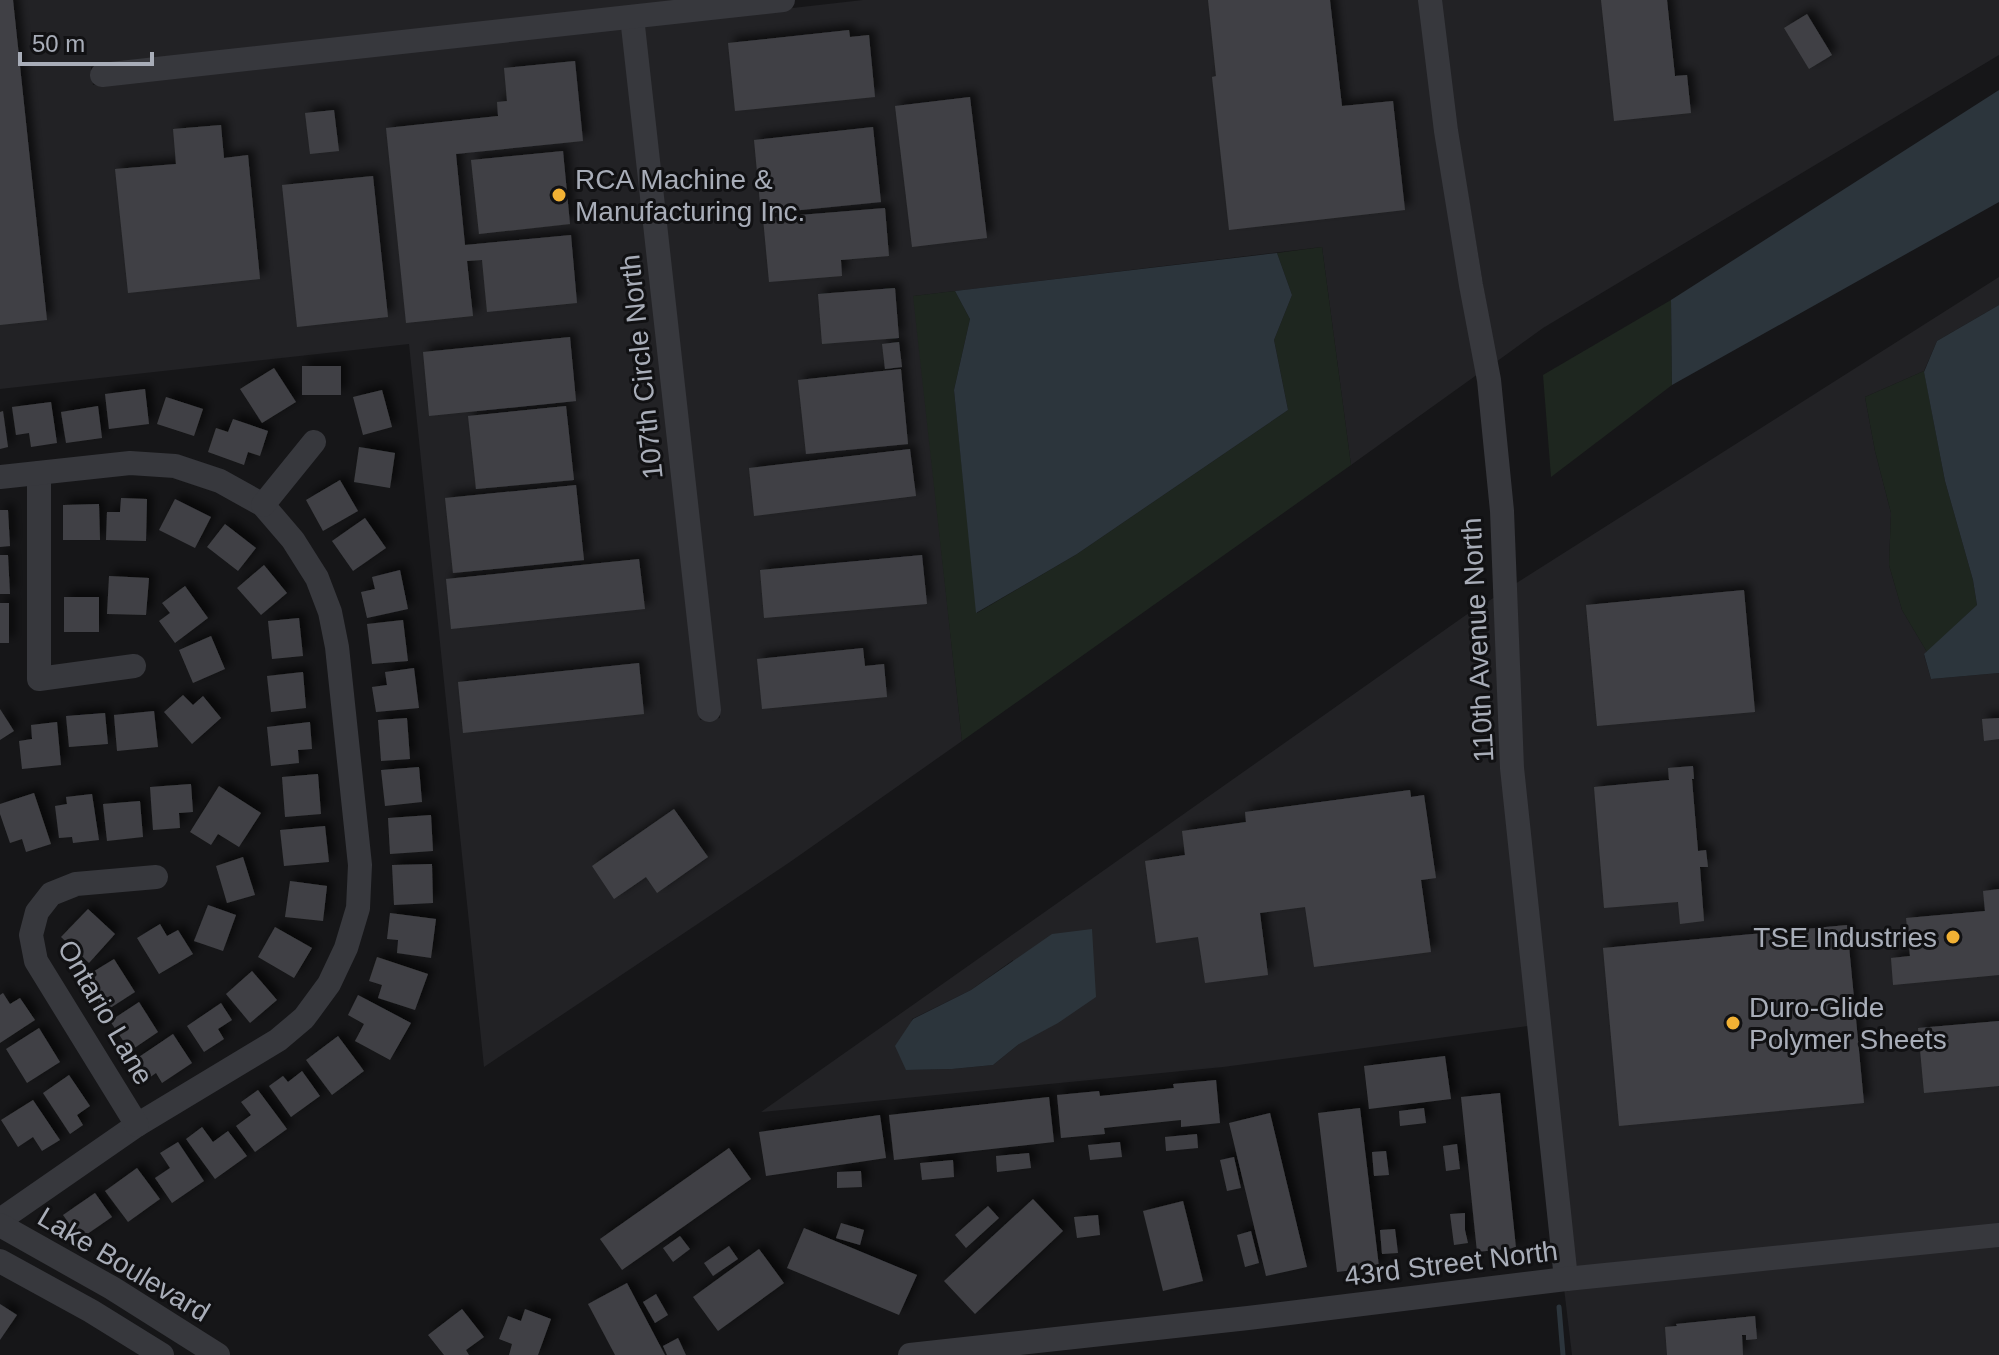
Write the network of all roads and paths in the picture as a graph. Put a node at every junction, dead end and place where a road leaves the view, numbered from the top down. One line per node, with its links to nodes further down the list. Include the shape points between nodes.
1 (783, 0): 3 (street)
2 (1430, 0): 16 (street, 110th Avenue North, via 1446,131 1489,380 1502,511 1512,768)
3 (632, 17): 4 (street); 10 (street, 107th Circle North)
4 (102, 75)
5 (314, 442): 8 (street)
6 (39, 473): 7 (street); 8 (street, via 130,463 175,466 220,481); 9 (street, via 39,679)
7 (0, 477)
8 (263, 505): 12 (street, via 317,578 330,612 360,865 358,908 329,984 304,1018 278,1040)
9 (134, 666)
10 (709, 710)
11 (156, 877): 12 (street, Ontario Lane, via 76,884 51,894 37,912 31,935 36,961)
12 (137, 1125): 13 (street)
13 (0, 1223): 18 (street, Lake Boulevard)
14 (1999, 1235): 16 (street, 43rd Street North)
15 (0, 1261): 17 (street, Lake Boulevard)
16 (1566, 1279): 19 (street, 43rd Street North)
17 (162, 1355)
18 (218, 1355)
19 (910, 1355)

